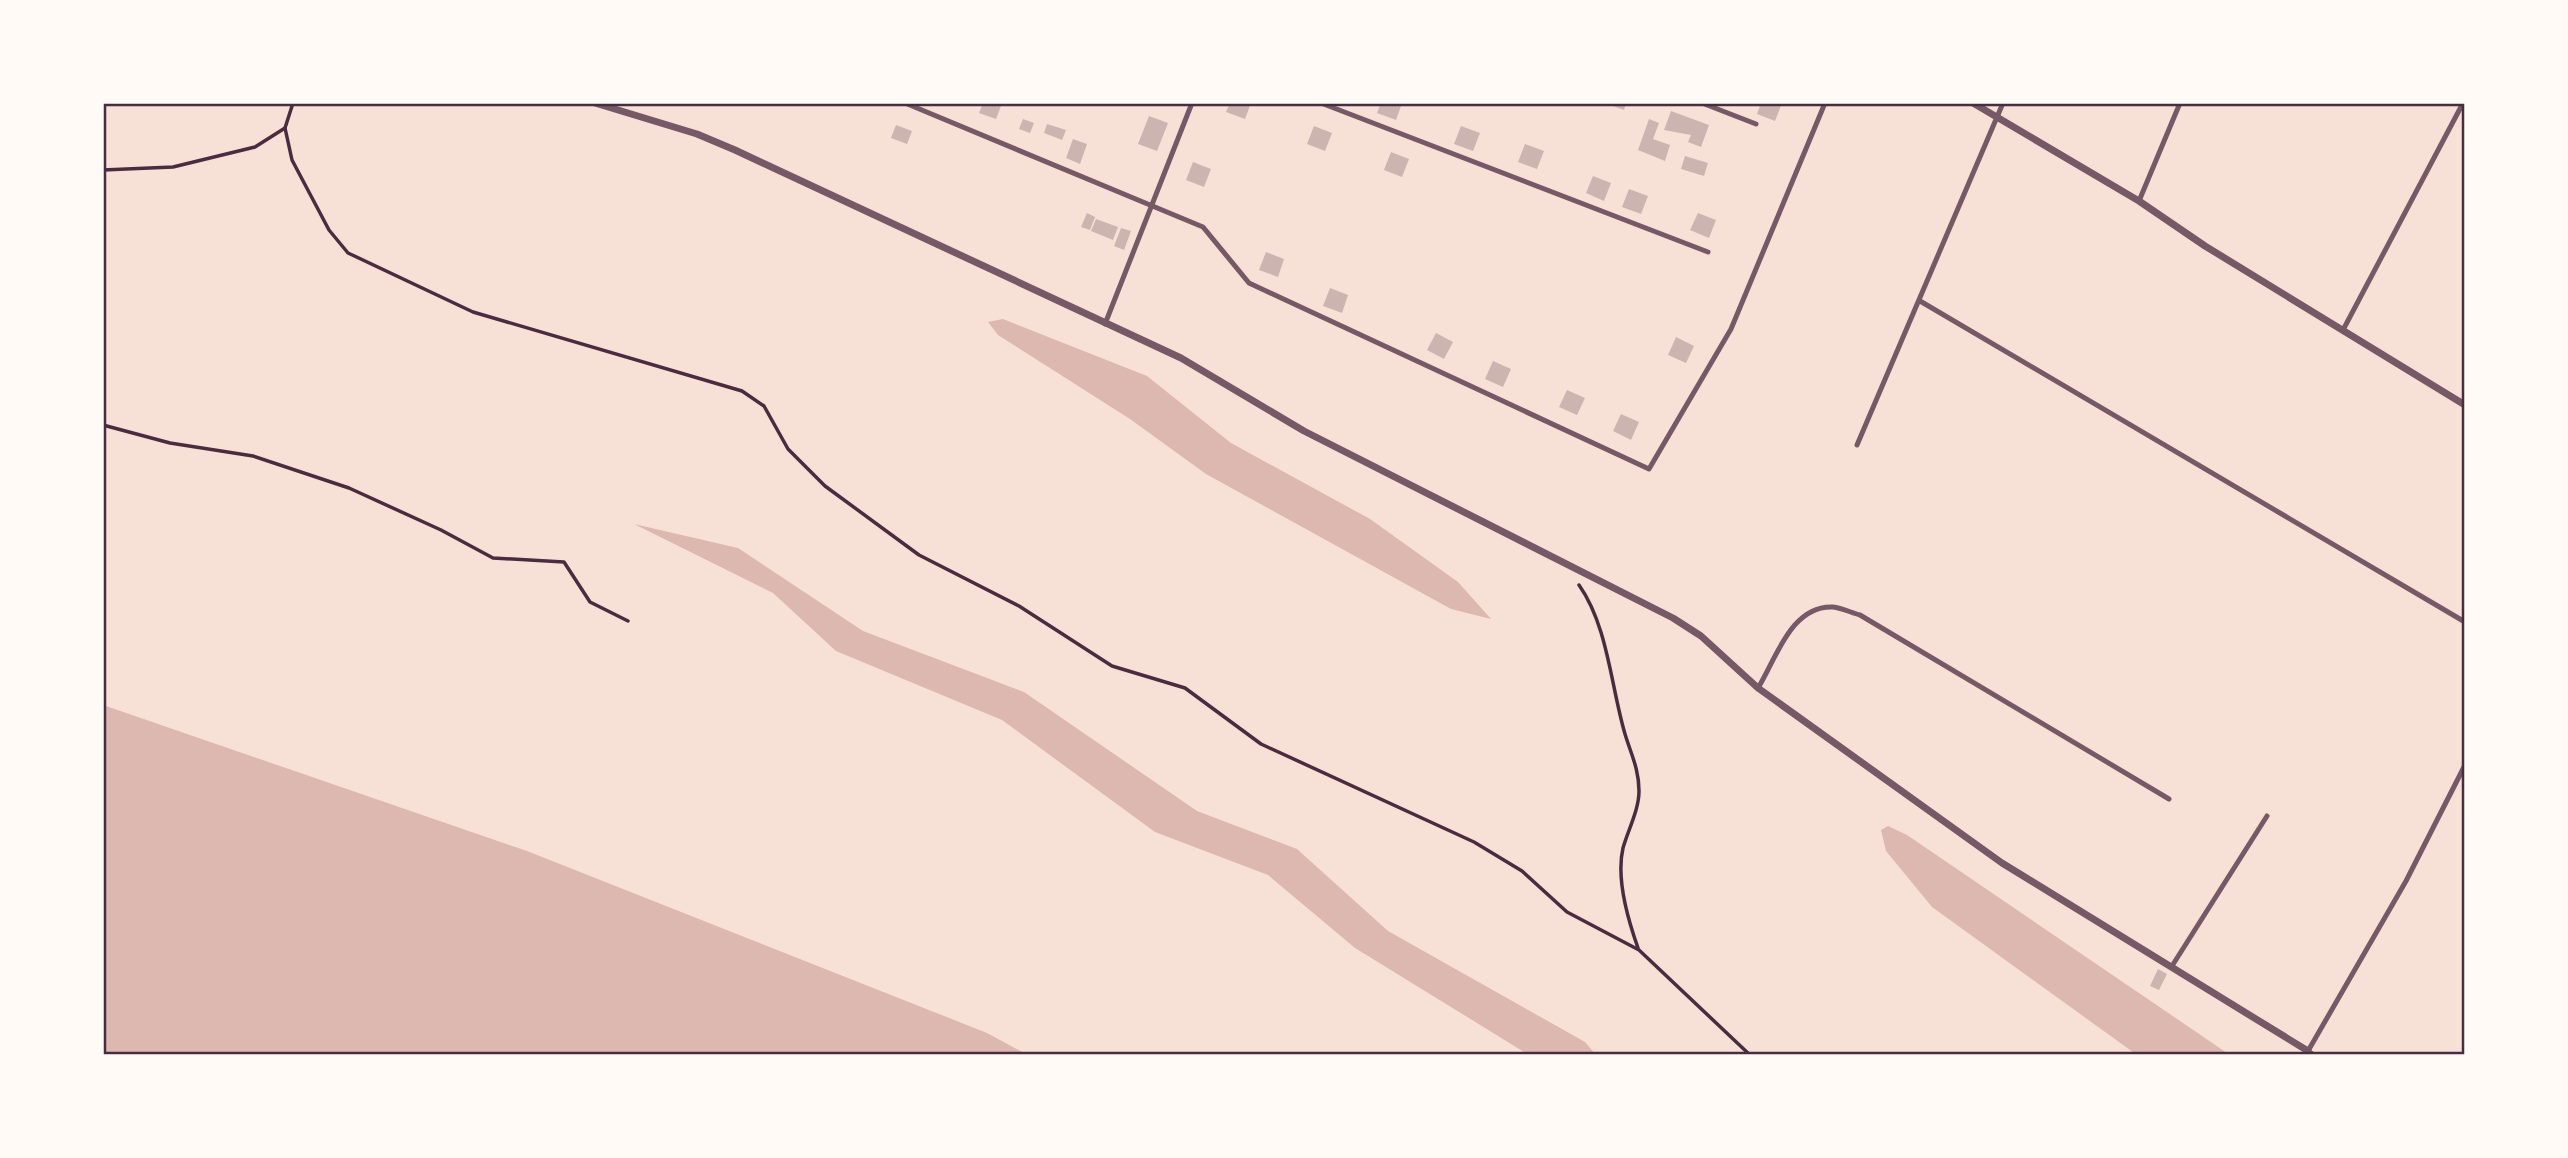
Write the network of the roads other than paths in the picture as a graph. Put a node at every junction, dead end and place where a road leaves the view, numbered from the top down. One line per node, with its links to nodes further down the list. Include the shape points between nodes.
1 (595, 103): 17 (street, via 698,134)
2 (905, 103): 14 (lane)
3 (1192, 103): 14 (lane)
4 (1321, 103): 15 (lane)
5 (1702, 103): 12 (lane)
6 (1825, 103): 14 (lane, via 1731,329 1649,470 1249,283 1203,227)
7 (1973, 103): 11 (street)
8 (2003, 103): 11 (lane)
9 (2180, 103): 13 (lane)
10 (2463, 103): 18 (lane)
11 (1996, 118): 13 (street); 16 (lane)
12 (1756, 124)
13 (2139, 201): 18 (street)
14 (1151, 206): 17 (lane)
15 (1708, 252)
16 (1920, 301): 20 (lane); 21 (lane)
17 (1105, 324): 22 (street, via 1181,358 1304,431 1673,618 1701,636)
18 (2343, 330): 19 (street)
19 (2465, 405)
20 (1857, 445)
21 (2465, 622)
22 (1758, 688): 24 (lane, via 1794,624 1812,610 1834,607 1860,615); 26 (street, via 2002,863)
23 (2465, 765): 27 (lane)
24 (2169, 799)
25 (2267, 816): 26 (lane)
26 (2172, 966): 27 (street)
27 (2311, 1053)

